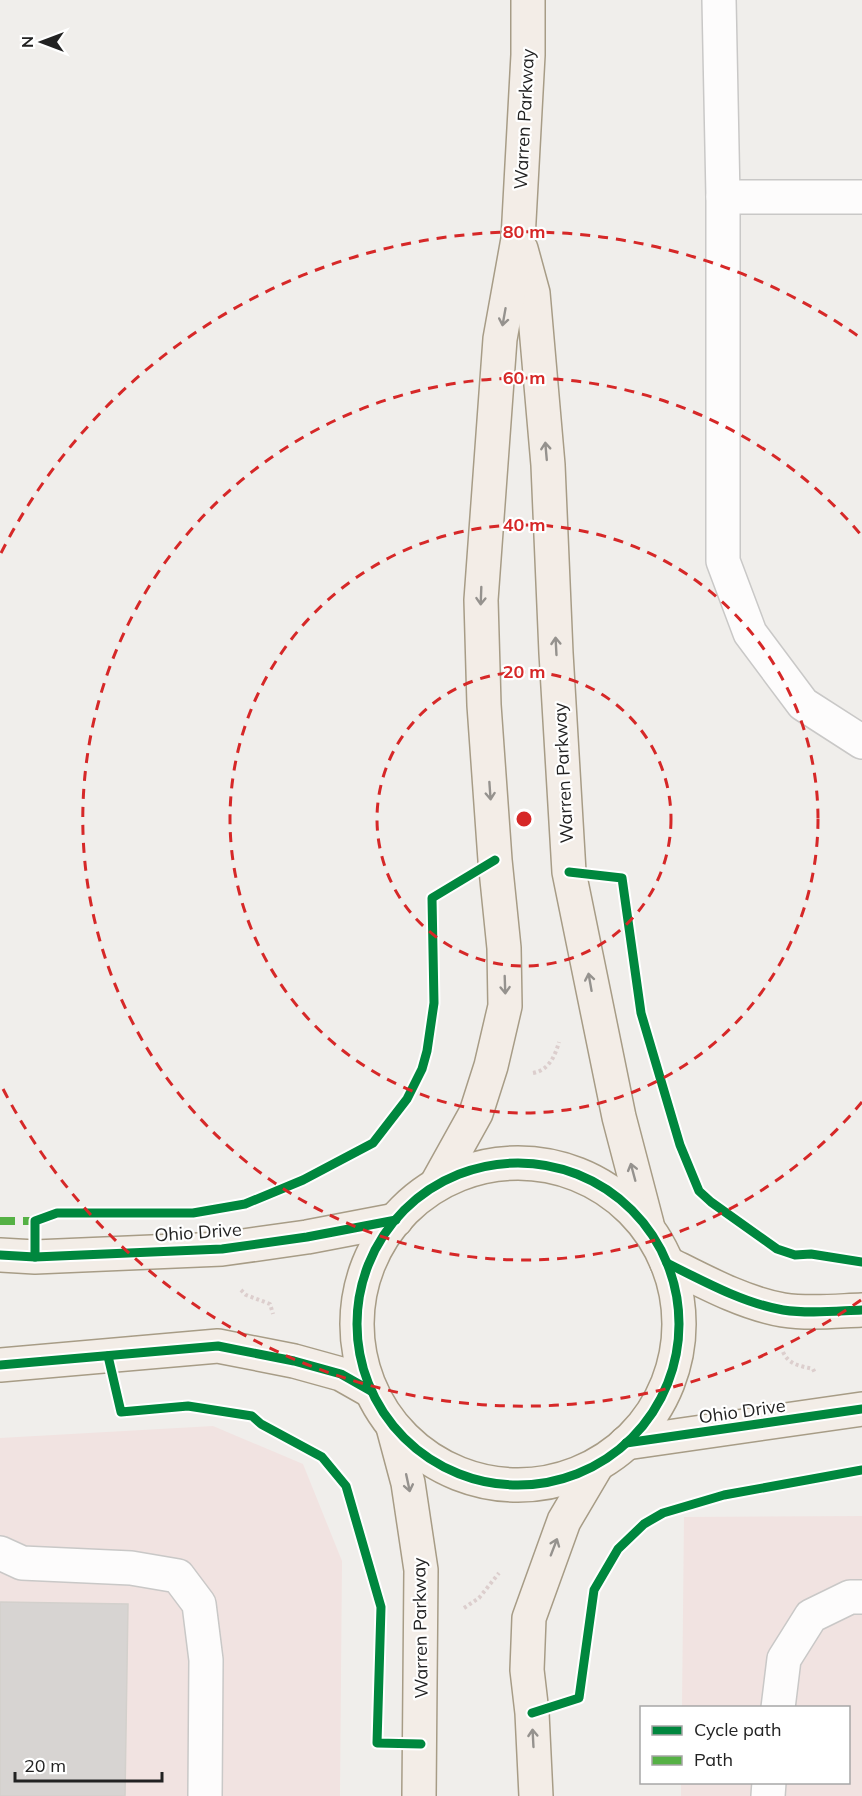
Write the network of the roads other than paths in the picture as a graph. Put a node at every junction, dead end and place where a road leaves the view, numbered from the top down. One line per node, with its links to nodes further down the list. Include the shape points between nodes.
1 (528, 0): 5 (main road, Warren Parkway)
2 (719, 0): 3 (street)
3 (723, 197): 4 (street); 6 (street, via 723,561 750,633 802,704)
4 (862, 197)
5 (518, 239): 7 (main road, Warren Parkway, one-way to 7, via 500,339 481,600 484,705 504,948 505,1006 476,1113); 9 (main road, Warren Parkway, one-way to 5, via 618,1117 569,872 547,454 533,293)
6 (862, 742)
7 (436, 1185): 8 (main road); 9 (main road, via 483,1167 531,1162 579,1175 622,1200)
8 (396, 1220): 10 (main road, Ohio Drive, via 222,1250); 14 (main road, via 382,1237 365,1274 357,1312 359,1352)
9 (649, 1229): 11 (main road)
10 (0, 1255)
11 (667, 1263): 12 (main road, via 716,1287 784,1310); 17 (main road, via 679,1305 678,1349 666,1391 642,1428)
12 (862, 1310)
13 (0, 1365): 14 (main road, via 218,1346 294,1360 341,1374)
14 (371, 1391): 16 (main road)
15 (862, 1409): 17 (main road, Ohio Drive)
16 (393, 1427): 18 (main road, via 430,1460 474,1480 523,1487 571,1478); 23 (main road, Warren Parkway, one-way to 23, via 408,1482 422,1570)
17 (626, 1443): 18 (main road)
18 (597, 1465): 24 (main road, one-way to 18, via 526,1670 529,1618 564,1521)
19 (0, 1553): 22 (street, via 22,1563 131,1568 178,1576 199,1605 205,1649)
20 (862, 1597): 21 (street, via 850,1597 811,1616 784,1659)
21 (778, 1706)
22 (205, 1796)
23 (419, 1796)
24 (536, 1796)

